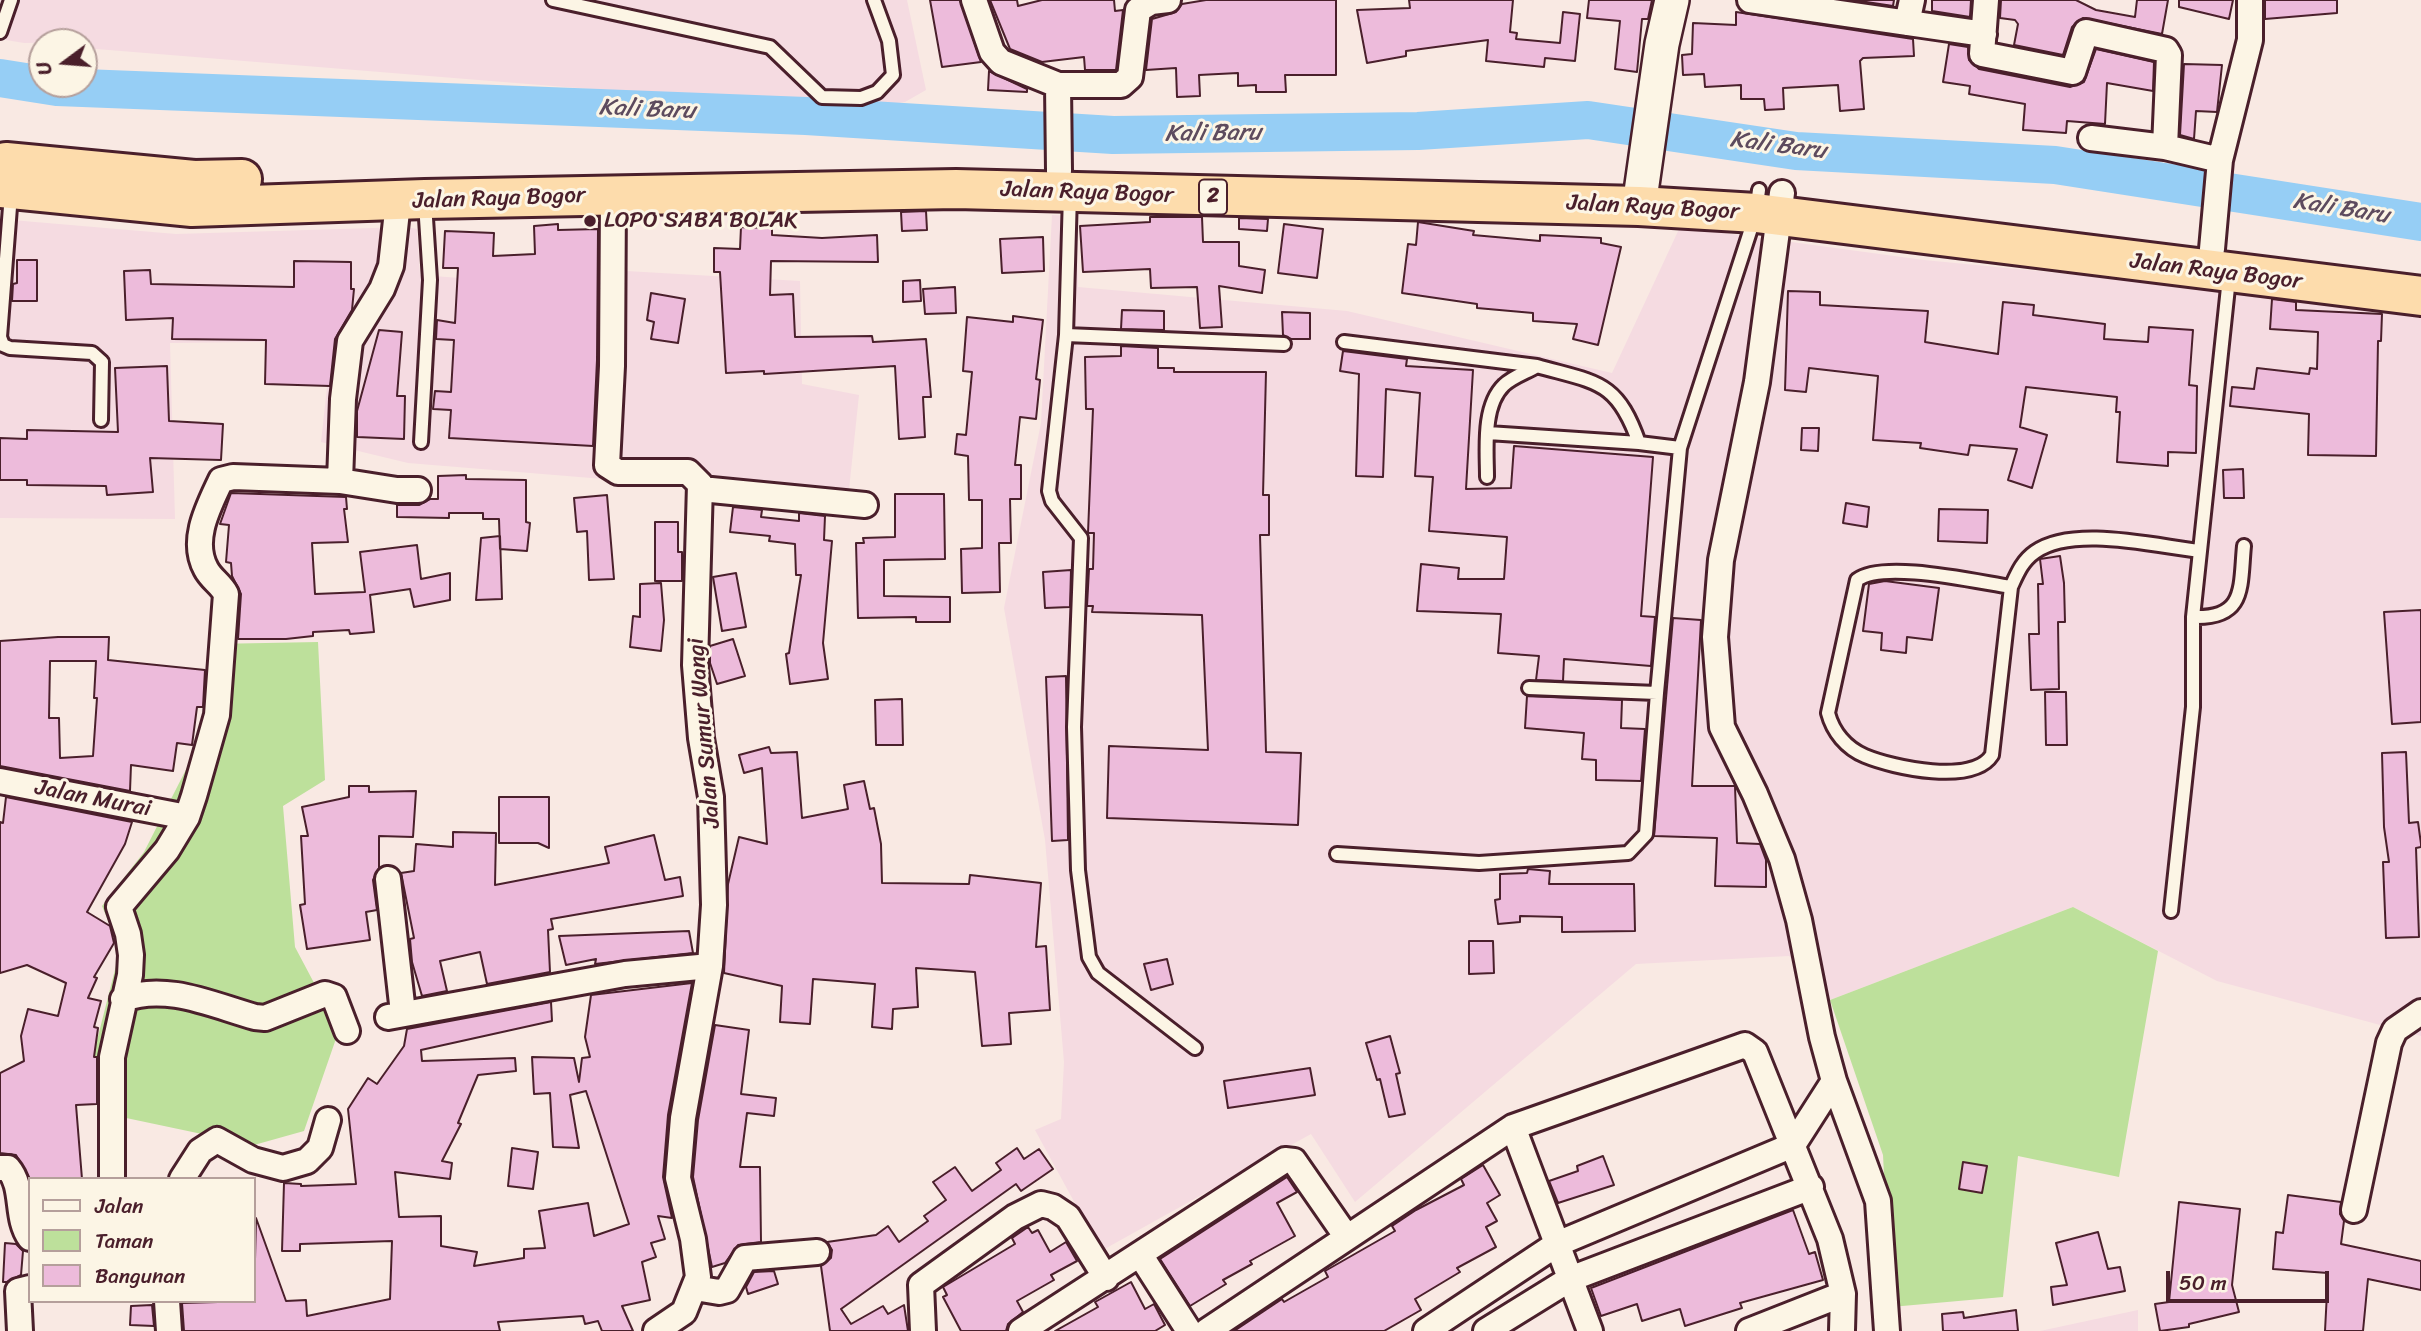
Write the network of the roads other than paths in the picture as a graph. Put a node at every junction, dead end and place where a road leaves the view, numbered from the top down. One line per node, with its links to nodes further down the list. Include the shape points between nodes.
1 (11, 0): 12 (lane)
2 (553, 0): 3 (lane, via 770,47 817,94 846,99 877,92 893,75 889,41)
3 (874, 0)
4 (974, 0): 15 (street, via 992,52 1001,62)
5 (1168, 0): 15 (street, via 1145,4 1136,13 1133,66 1126,83)
6 (1672, 0): 21 (street)
7 (1750, 0): 10 (street)
8 (1986, 0): 14 (street)
9 (2249, 0): 18 (street, via 2250,40)
10 (1811, 5): 11 (street)
11 (1910, 11): 14 (street)
12 (3, 12): 13 (lane)
13 (0, 32)
14 (1984, 34): 17 (street, via 1982,54 2070,72 2076,70 2086,32 2166,50)
15 (1058, 88): 19 (street)
16 (2091, 138): 17 (street)
17 (2165, 148): 18 (street)
18 (2220, 170): 25 (street, via 2215,210)
19 (1062, 171): 20 (highway, Jalan Raya Bogor / 2, via 955,167); 21 (highway, Jalan Raya Bogor / 2); 22 (highway, Jalan Raya Bogor / 2, via 956,189); 28 (lane)
20 (4, 179): 23 (highway, Jalan Raya Bogor / 2, via 192,207); 29 (lane)
21 (1642, 181): 24 (highway, Jalan Raya Bogor / 2)
22 (613, 196): 23 (highway, Jalan Raya Bogor / 2); 40 (street, via 607,465 618,472 688,472)
23 (411, 200): 35 (lane, via 430,280); 39 (street, via 382,289 350,341)
24 (1769, 203): 25 (highway, Jalan Raya Bogor / 2); 37 (lane); 59 (street, via 1757,382 1721,560 1715,637 1722,727 1782,859)
25 (2221, 262): 26 (highway, Jalan Raya Bogor / 2); 27 (highway, Jalan Raya Bogor / 2); 44 (lane)
26 (2421, 270)
27 (2421, 296)
28 (1066, 335): 31 (lane); 58 (lane, via 1049,494 1081,538 1074,727 1078,870 1089,957 1098,973)
29 (0, 337): 33 (lane, via 10,348 99,357)
30 (1345, 342): 32 (lane)
31 (1284, 344)
32 (1537, 366): 34 (lane, via 1503,386); 36 (lane, via 1607,388 1624,406)
33 (102, 419)
34 (1488, 433): 36 (lane); 38 (lane)
35 (421, 442)
36 (1639, 443): 37 (lane)
37 (1681, 448): 48 (lane)
38 (1487, 477)
39 (340, 481): 41 (street); 50 (street, via 221,480 204,517 203,565 226,594 226,609 217,715)
40 (701, 489): 42 (street); 54 (street, Jalan Sumur Wangi, via 695,666 715,852)
41 (418, 490)
42 (865, 505)
43 (2244, 546): 46 (lane, via 2235,604 2212,618)
44 (2200, 551): 45 (lane, via 2085,538 2050,544 2021,565); 46 (lane)
45 (2011, 587): 45 (lane, via 1891,570 1870,572 1857,580 1828,713 1836,733 1865,756 1938,773 1987,764 1992,755)
46 (2193, 617): 53 (lane, via 2193,707)
47 (1529, 688): 48 (lane)
48 (1657, 692): 51 (lane, via 1646,834 1628,853 1479,863)
49 (0, 781): 50 (street, Jalan Murai)
50 (187, 817): 55 (street, via 167,850 119,905 131,948)
51 (1337, 854)
52 (388, 879): 54 (street, via 396,1015 625,974)
53 (2171, 911)
54 (710, 966): 75 (street, Jalan Sumur Wangi, via 683,1118 678,1178 693,1239)
55 (123, 999): 57 (street, via 145,992 175,994 265,1018 325,994 334,997); 64 (street, via 110,1084)
56 (2421, 1012): 67 (street, via 2395,1030 2389,1043)
57 (347, 1031)
58 (1195, 1048)
59 (1834, 1081): 62 (street); 91 (street, via 1878,1202)
60 (328, 1120): 65 (street, via 320,1148 307,1161 283,1168 265,1164 217,1140 200,1151)
61 (1513, 1127): 62 (street, via 1745,1045 1755,1052); 69 (street); 70 (street)
62 (1793, 1145): 66 (street); 70 (street)
63 (0, 1168): 68 (street, via 8,1168 17,1178 23,1229)
64 (112, 1177)
65 (183, 1177)
66 (1811, 1187): 74 (street); 77 (street)
67 (2354, 1210)
68 (28, 1235)
69 (1346, 1236): 72 (street, via 1294,1161 1285,1160); 85 (street)
70 (1557, 1244): 74 (street); 86 (street)
71 (817, 1252): 75 (street, via 749,1257 740,1262 727,1290)
72 (1141, 1256): 73 (street); 84 (street)
73 (1106, 1278): 82 (street, via 1068,1217 1041,1204 1015,1217 921,1285); 83 (street)
74 (1570, 1279): 87 (street); 88 (street)
75 (695, 1288): 81 (street, via 684,1312)
76 (28, 1289): 79 (street, via 18,1291)
77 (1843, 1294): 89 (street); 90 (street)
78 (167, 1303): 80 (street)
79 (20, 1331)
80 (169, 1331)
81 (656, 1331)
82 (923, 1331)
83 (1021, 1331)
84 (1189, 1331)
85 (1207, 1331)
86 (1426, 1331)
87 (1486, 1331)
88 (1590, 1331)
89 (1749, 1331)
90 (1842, 1331)
91 (1887, 1331)

